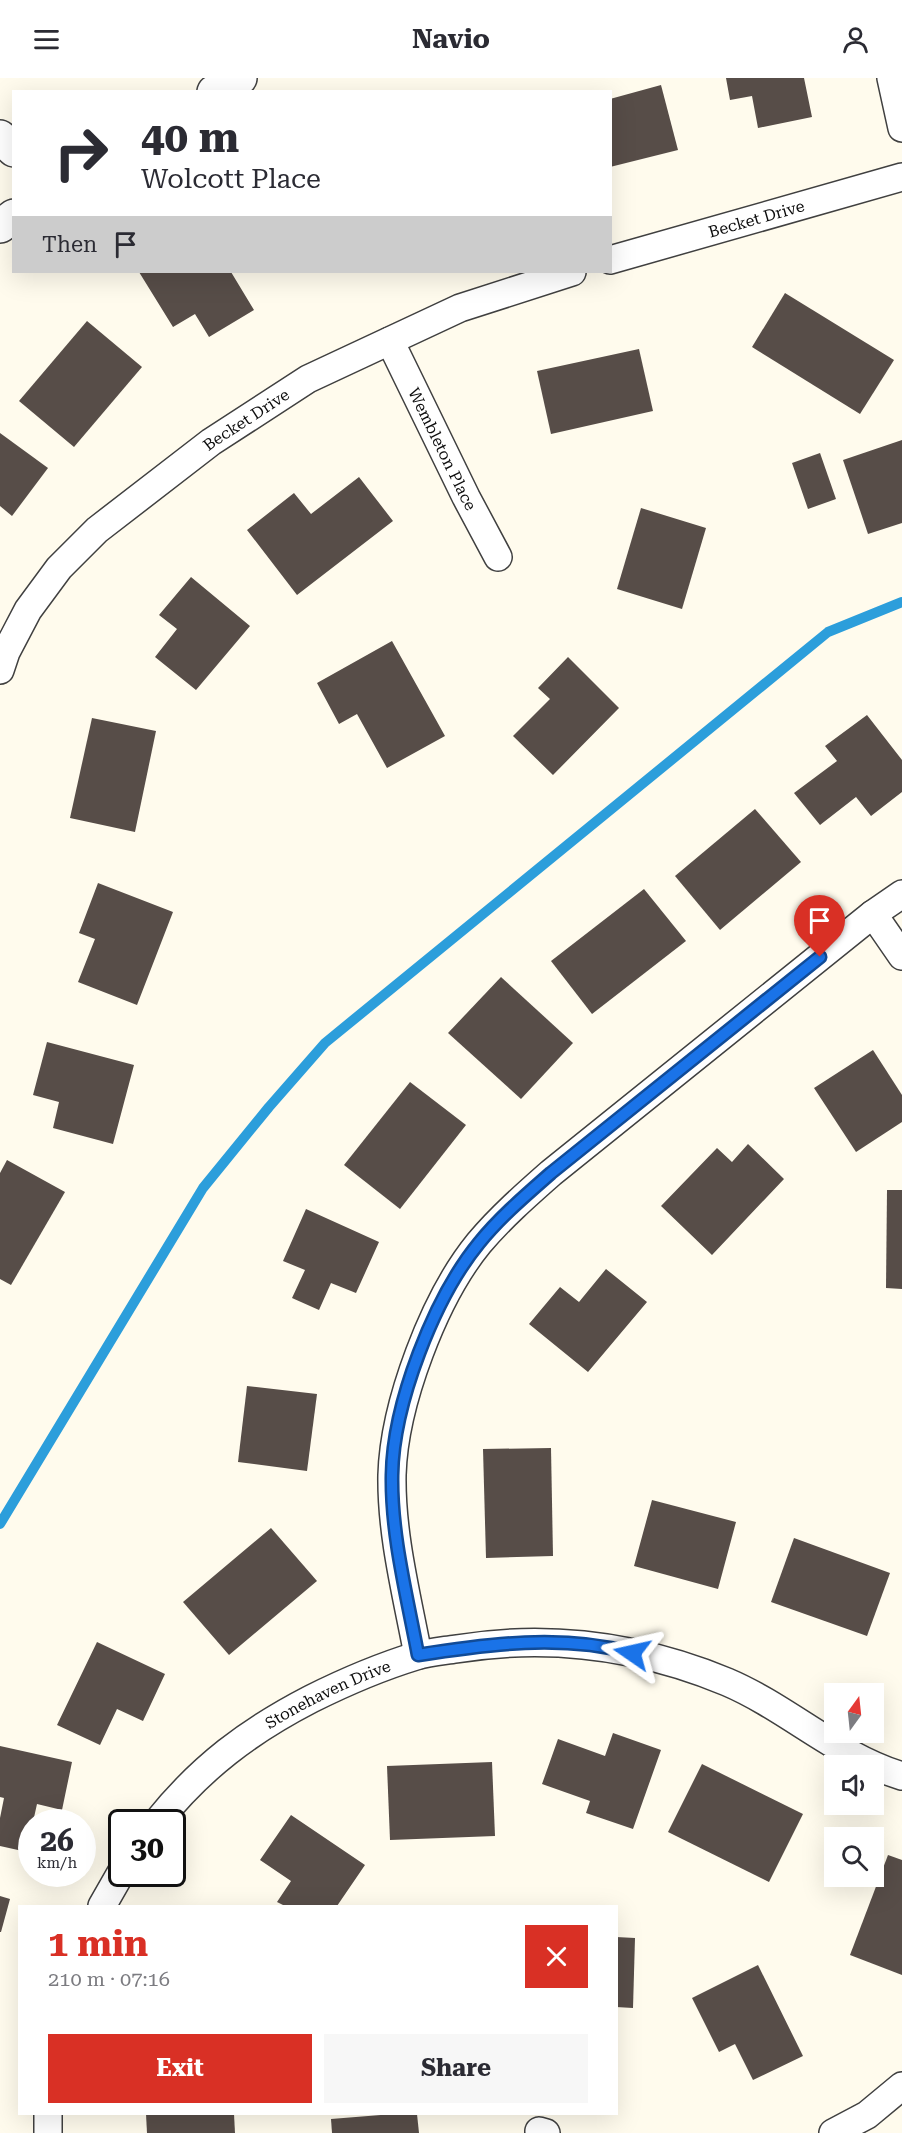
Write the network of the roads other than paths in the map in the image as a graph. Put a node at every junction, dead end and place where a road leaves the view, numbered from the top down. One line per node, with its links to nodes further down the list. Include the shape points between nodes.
1 (240, 78): 3 (street)
2 (891, 78): 4 (street)
3 (218, 90)
4 (902, 128)
5 (0, 137): 6 (street)
6 (12, 148)
7 (902, 177): 8 (street, Becket Drive)
8 (612, 259)
9 (569, 273): 10 (street, Becket Drive, via 460,308)
10 (390, 341): 11 (street, Wembleton Place); 12 (street, Becket Drive, via 308,379 211,442 97,530 59,568 28,610)
11 (498, 556)
12 (0, 669)
13 (902, 894): 14 (street)
14 (873, 914): 15 (street); 16 (street, via 551,1173 478,1244 450,1287 412,1376 398,1423 392,1475 397,1540)
15 (902, 956)
16 (418, 1655): 17 (street, Stonehaven Drive, via 485,1644 548,1642 614,1648 727,1683 781,1710 847,1752); 18 (street, Stonehaven Drive, via 343,1683 245,1737 200,1774)
17 (902, 1776)
18 (169, 1809)
19 (113, 1887): 20 (street)
20 (103, 1905)
21 (902, 2086): 24 (street, via 867,2115)
22 (48, 2115): 23 (street)
23 (48, 2133)
24 (833, 2133)

